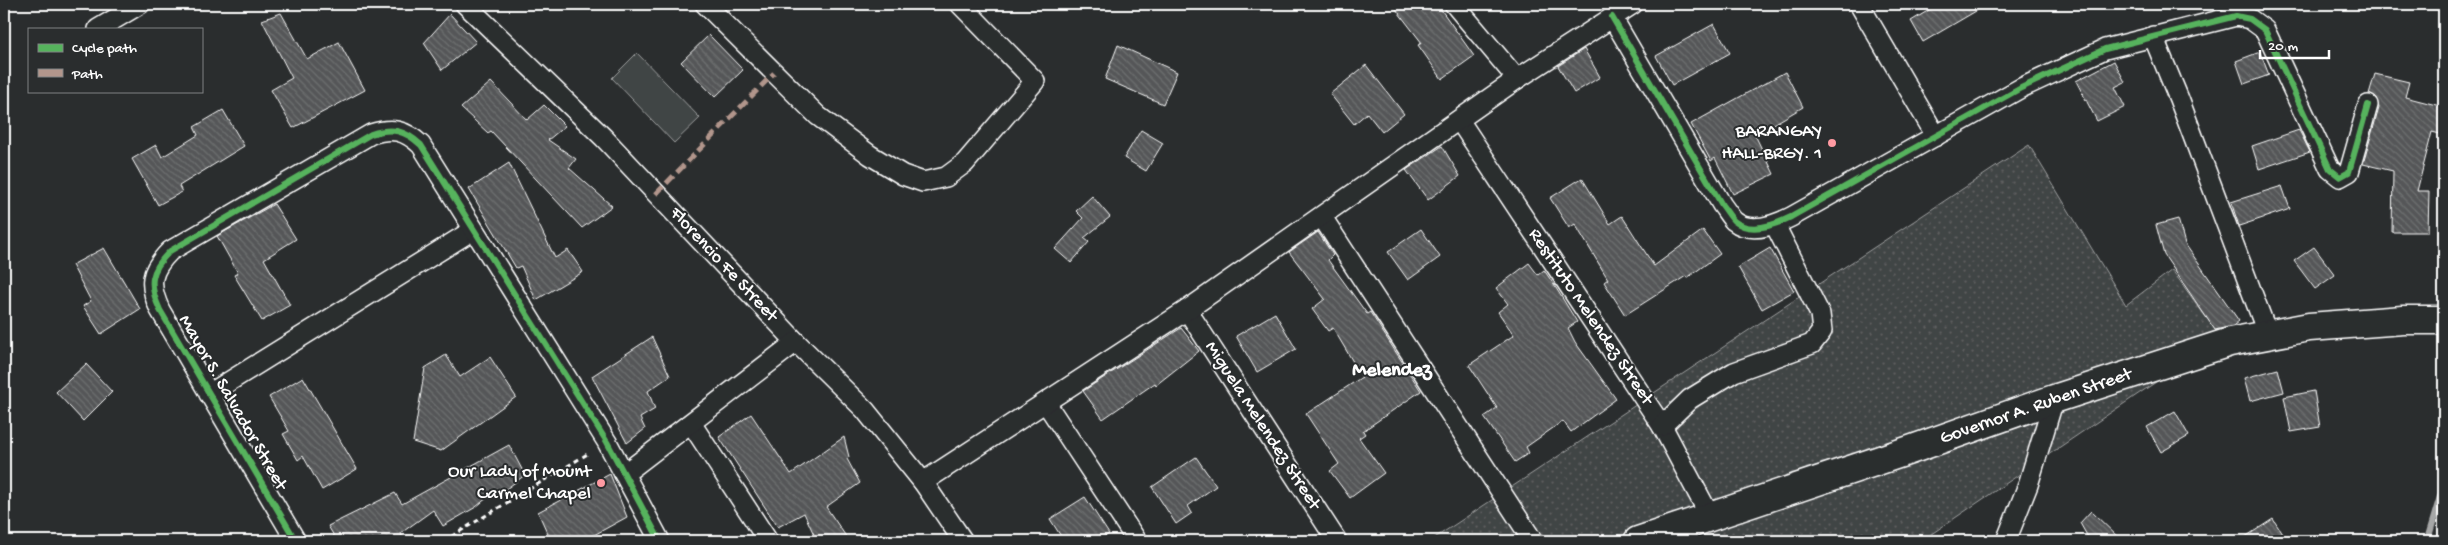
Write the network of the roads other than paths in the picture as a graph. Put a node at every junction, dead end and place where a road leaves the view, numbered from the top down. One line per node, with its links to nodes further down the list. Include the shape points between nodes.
1 (140, 4): 9 (street)
2 (705, 4): 3 (street, via 818,116 870,155 903,175 923,182 946,177 965,163 1035,81)
3 (960, 4)
4 (1454, 4): 11 (street)
5 (1633, 4): 8 (street)
6 (1859, 4): 14 (street)
7 (468, 5): 21 (street, Florencio Fe Street, via 604,138)
8 (1612, 17): 11 (street); 16 (street, via 1722,206 1735,222 1752,228)
9 (100, 28)
10 (2153, 36): 12 (street, via 2236,16 2250,19 2266,30 2330,169 2340,177 2349,172); 14 (street, via 2105,48 2021,88); 20 (street)
11 (1517, 79): 13 (street)
12 (2368, 105)
13 (1459, 120): 15 (street); 26 (street, Restituto Melendez Street)
14 (1936, 136): 16 (street)
15 (1322, 217): 18 (street); 36 (street)
16 (1776, 225): 26 (street, via 1820,314 1822,331 1812,344 1734,372 1690,398)
17 (473, 230): 22 (street); 22 (street, Mayor S. Salvador Street, via 421,145 399,130 385,129 371,134 170,251 160,261 152,277 153,294); 27 (street)
18 (1187, 310): 24 (street); 35 (street, Miguela Melendez Street)
19 (2444, 320): 20 (main road, Governor A. Ruben Street, via 2310,327)
20 (2268, 336): 23 (main road, Governor A. Ruben Street, via 2230,342)
21 (796, 342): 25 (street); 28 (street, Florencio Fe Street, via 865,410)
22 (209, 394): 30 (street, Mayor S. Salvador Street)
23 (2054, 399): 29 (main road, Governor A. Ruben Street); 38 (street, via 2028,485)
24 (1046, 403): 28 (street); 34 (street)
25 (691, 423): 27 (street); 32 (street)
26 (1662, 426): 29 (street, Restituto Melendez Street)
27 (624, 474): 31 (street)
28 (923, 482): 33 (street, Florencio Fe Street)
29 (1711, 518): 37 (main road, Governor A. Ruben Street)
30 (296, 541)
31 (660, 541)
32 (768, 541)
33 (963, 541)
34 (1137, 541)
35 (1337, 541)
36 (1533, 541)
37 (1638, 541)
38 (2006, 541)

